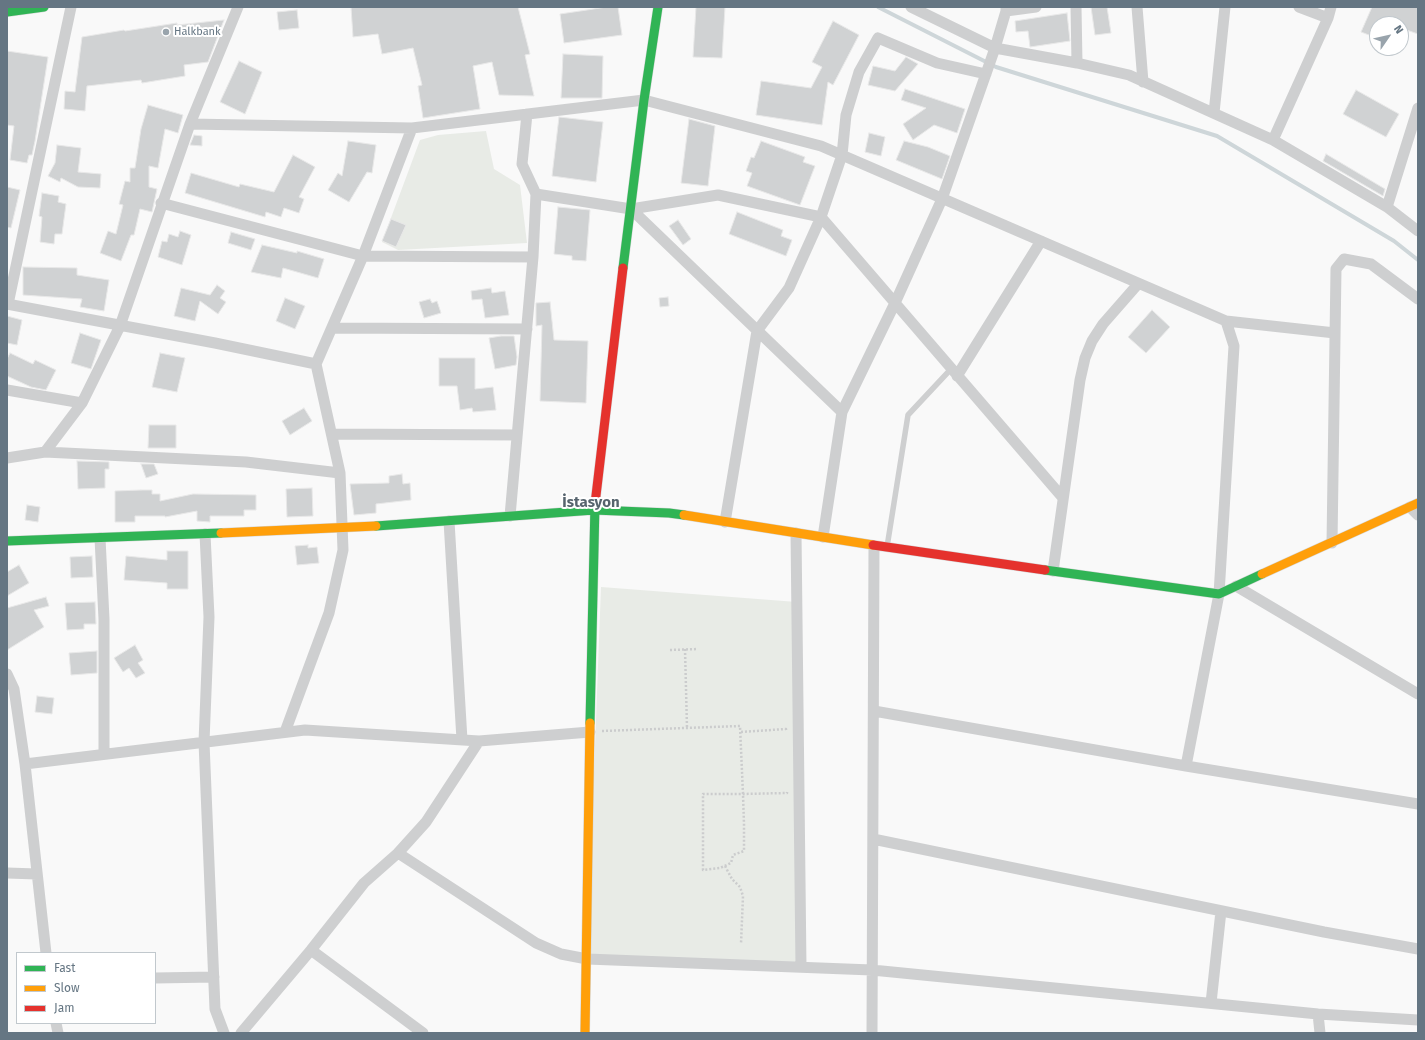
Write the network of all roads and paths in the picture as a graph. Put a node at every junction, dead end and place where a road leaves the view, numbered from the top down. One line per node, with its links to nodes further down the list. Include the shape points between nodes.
1 (44, 7): 12 (street)
2 (71, 7): 39 (street)
3 (238, 7): 22 (street)
4 (658, 7): 18 (street)
5 (911, 7): 14 (street)
6 (1036, 7): 11 (street)
7 (1076, 7): 15 (street)
8 (1137, 7): 17 (street)
9 (1225, 7): 20 (street)
10 (1299, 7): 13 (street)
11 (1006, 9): 14 (street)
12 (7, 12)
13 (1330, 12): 24 (street)
14 (994, 52): 15 (street); 16 (street)
15 (1077, 63): 17 (street, via 1129,75)
16 (986, 73): 25 (street, via 937,63 878,38 859,72 846,115); 27 (street)
17 (1143, 82): 20 (street)
18 (644, 100): 21 (street); 25 (street, via 821,146); 30 (street)
19 (1418, 108): 29 (street)
20 (1214, 113): 24 (street)
21 (527, 114): 23 (street); 26 (street, via 522,164)
22 (190, 124): 23 (street); 28 (street)
23 (412, 128): 34 (street)
24 (1273, 140): 29 (street)
25 (842, 155): 27 (street); 31 (street)
26 (536, 194): 30 (street); 35 (street)
27 (942, 199): 33 (street); 38 (street)
28 (161, 203): 34 (street); 41 (street)
29 (1387, 208): 32 (street)
30 (631, 209): 31 (street, via 718,195); 44 (street); 58 (street)
31 (821, 217): 38 (street); 44 (street, via 789,288)
32 (1418, 231)
33 (1041, 242): 36 (street); 47 (street)
34 (363, 256): 35 (street); 42 (street)
35 (533, 257): 43 (street)
36 (1138, 284): 40 (street); 56 (street, via 1103,324 1084,358)
37 (1418, 299): 45 (street, via 1371,264 1344,259 1336,269)
38 (895, 303): 47 (street); 50 (street)
39 (7, 304): 41 (street)
40 (1226, 321): 45 (street); 74 (street, via 1234,346)
41 (120, 326): 46 (street); 49 (street)
42 (333, 328): 43 (street); 46 (street)
43 (527, 330): 52 (street)
44 (757, 331): 50 (street); 62 (street)
45 (1335, 333): 69 (street)
46 (316, 364): 51 (street)
47 (954, 372): 56 (street); 71 (lane, via 908,414)
48 (7, 390): 49 (street)
49 (82, 403): 53 (street)
50 (842, 412): 66 (street)
51 (332, 434): 52 (street); 55 (street)
52 (517, 435): 60 (street)
53 (45, 452): 54 (street); 55 (street, via 246,462)
54 (7, 458)
55 (340, 473): 63 (street)
56 (1063, 498): 72 (street)
57 (1414, 505): 59 (street); 69 (street)
58 (594, 510): 60 (street); 62 (street, via 669,513); 85 (street)
59 (1418, 515)
60 (510, 516): 61 (street)
61 (449, 521): 63 (street); 88 (street)
62 (725, 522): 64 (street)
63 (343, 528): 65 (street); 84 (street, via 343,550 329,614)
64 (796, 533): 66 (street); 108 (street)
65 (205, 534): 67 (street); 90 (street, via 209,617)
66 (823, 537): 70 (street)
67 (100, 538): 68 (street); 91 (street, via 104,619)
68 (7, 542)
69 (1332, 542): 73 (street)
70 (874, 546): 71 (street); 80 (street)
71 (887, 548): 72 (street)
72 (1053, 571): 74 (street)
73 (1236, 586): 74 (street); 79 (street)
74 (1218, 594): 93 (street)
75 (685, 649): 76 (path); 77 (path); 83 (path)
76 (698, 649)
77 (670, 650)
78 (7, 674): 81 (street, via 14,689)
79 (1418, 694)
80 (874, 711): 93 (street); 97 (street)
81 (17, 712): 82 (street); 92 (street)
82 (7, 718)
83 (687, 728): 85 (path); 86 (path, via 740,726)
84 (285, 732): 88 (street, via 304,730); 90 (street)
85 (590, 732): 89 (street); 107 (street)
86 (741, 732): 87 (path, via 786,728); 95 (path)
87 (786, 736)
88 (462, 740): 89 (street)
89 (478, 741): 98 (street, via 426,822)
90 (204, 742): 91 (street); 110 (street)
91 (104, 754): 92 (street)
92 (25, 764): 101 (street)
93 (1186, 766): 96 (street)
94 (787, 786): 95 (path, via 787,793)
95 (743, 794): 99 (path, via 744,851 733,855 731,863); 99 (path, via 703,794 703,870)
96 (1418, 804)
97 (873, 839): 102 (street); 109 (street)
98 (398, 853): 105 (street, via 364,883); 107 (street, via 530,940 561,954)
99 (725, 866): 103 (path, via 740,887 743,896)
100 (7, 873): 101 (street)
101 (37, 874): 106 (street)
102 (1222, 911): 104 (street); 112 (street)
103 (741, 944)
104 (1418, 948)
105 (311, 950): 116 (street); 117 (street)
106 (46, 952)
107 (586, 959): 108 (street); 118 (street)
108 (801, 967): 109 (street)
109 (872, 970): 112 (street); 119 (street)
110 (214, 977): 111 (street); 115 (street, via 215,1009)
111 (156, 978)
112 (1211, 1003): 113 (street)
113 (1318, 1014): 114 (street); 120 (street)
114 (1418, 1020)
115 (224, 1033)
116 (241, 1033)
117 (423, 1033)
118 (585, 1033)
119 (872, 1033)
120 (1320, 1033)

